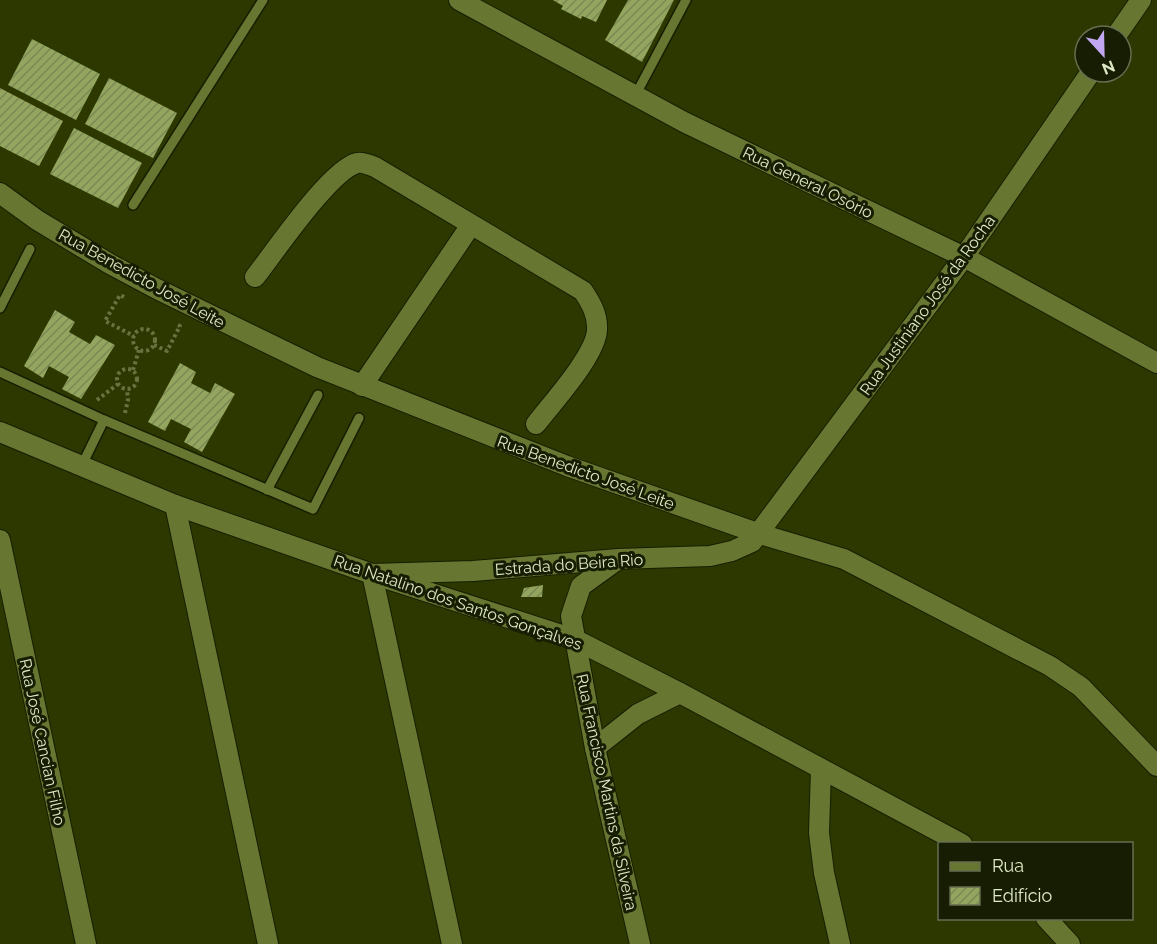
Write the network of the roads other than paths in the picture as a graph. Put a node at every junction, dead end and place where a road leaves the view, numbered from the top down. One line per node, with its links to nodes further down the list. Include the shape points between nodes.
1 (263, 0): 9 (lane)
2 (459, 0): 7 (street, Rua General Osório)
3 (686, 0): 7 (lane)
4 (1141, 0): 5 (street)
5 (1124, 24)
6 (1083, 84): 12 (street, Rua Justiniano José da Rocha)
7 (635, 96): 12 (street, Rua General Osório)
8 (0, 193): 17 (street, Rua Benedicto José Leite, via 37,220 157,289 316,368)
9 (133, 205)
10 (471, 225): 13 (street, via 375,167 358,163 322,191); 17 (street); 21 (street, via 583,291 595,310 598,330 592,351)
11 (30, 249): 14 (lane)
12 (964, 257): 15 (street, Rua General Osório); 26 (street, Rua Justiniano José da Rocha)
13 (255, 277)
14 (0, 308)
15 (1157, 363)
16 (0, 372): 20 (lane)
17 (362, 386): 26 (street, Rua Benedicto José Leite, via 567,466)
18 (318, 395): 24 (lane)
19 (359, 418): 24 (lane, via 313,509)
20 (104, 420): 23 (lane); 24 (lane)
21 (536, 424)
22 (0, 432): 23 (street, Rua Natalino dos Santos Gonçalves)
23 (82, 465): 25 (street, Rua Natalino dos Santos Gonçalves)
24 (267, 490)
25 (176, 505): 30 (street, Rua Natalino dos Santos Gonçalves); 40 (street)
26 (759, 534): 28 (street, Estrada do Beira Rio, via 743,547 710,556); 35 (street, Rua Benedicto José Leite, via 844,559 1050,666 1081,687)
27 (0, 540): 39 (street, Rua José Cancian Filho)
28 (618, 559): 29 (street, Estrada do Beira Rio); 31 (street)
29 (558, 565): 30 (street, Estrada do Beira Rio); 31 (street)
30 (372, 574): 32 (street, Rua Natalino dos Santos Gonçalves); 41 (street)
31 (581, 586): 32 (street, Rua Francisco Martins da Silveira, via 571,616)
32 (574, 639): 33 (street, Rua Natalino dos Santos Gonçalves); 34 (street, Rua Francisco Martins da Silveira)
33 (680, 693): 34 (street, via 638,714); 36 (street, Rua Natalino dos Santos Gonçalves)
34 (595, 748): 42 (street, Rua Francisco Martins da Silveira)
35 (1157, 766)
36 (821, 769): 37 (street, Rua Natalino dos Santos Gonçalves); 43 (street, via 820,843)
37 (960, 842)
38 (1048, 920): 44 (street)
39 (86, 944)
40 (268, 944)
41 (452, 944)
42 (640, 944)
43 (840, 944)
44 (1070, 944)

